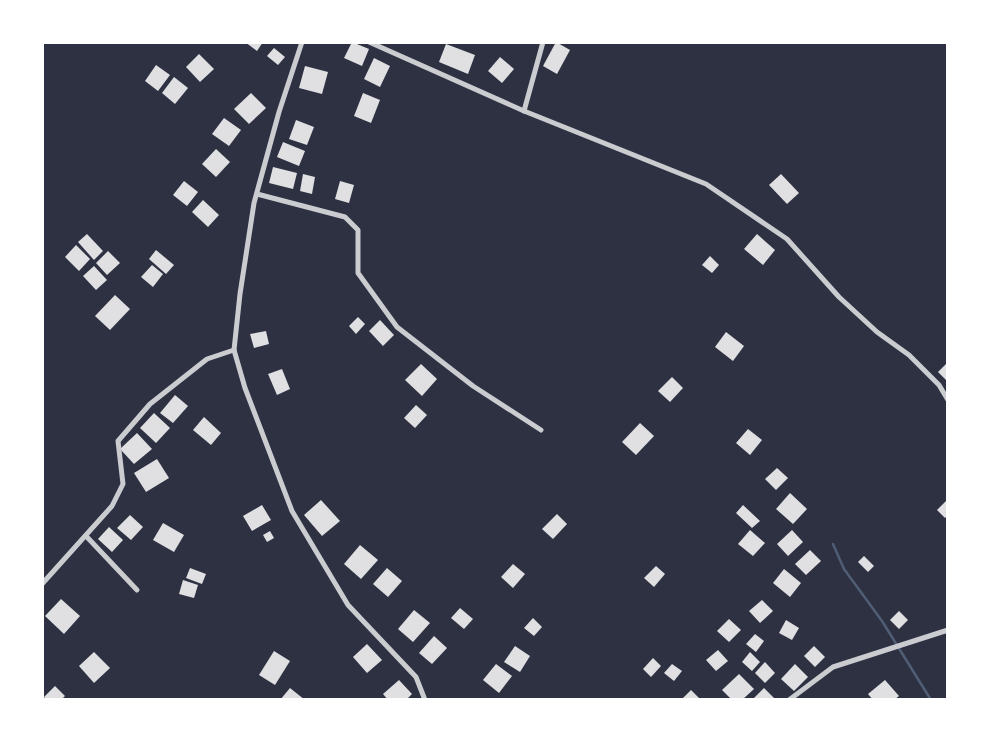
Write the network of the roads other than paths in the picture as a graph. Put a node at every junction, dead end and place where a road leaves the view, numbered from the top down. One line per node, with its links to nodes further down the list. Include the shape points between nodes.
1 (302, 42): 5 (street)
2 (369, 42): 4 (street)
3 (543, 42): 4 (street)
4 (524, 111): 7 (street, via 706,184 746,211 787,239 839,297 909,355)
5 (257, 194): 6 (street); 8 (street, via 345,218 358,230 358,273 397,327 473,386)
6 (234, 350): 9 (street, via 207,359 150,404 118,441 123,484 112,506); 13 (street, via 292,511 348,605 416,677)
7 (948, 400)
8 (541, 430)
9 (86, 536): 10 (street); 11 (street)
10 (42, 584)
11 (137, 590)
12 (948, 630): 14 (street, via 833,667)
13 (425, 700)
14 (789, 700)

